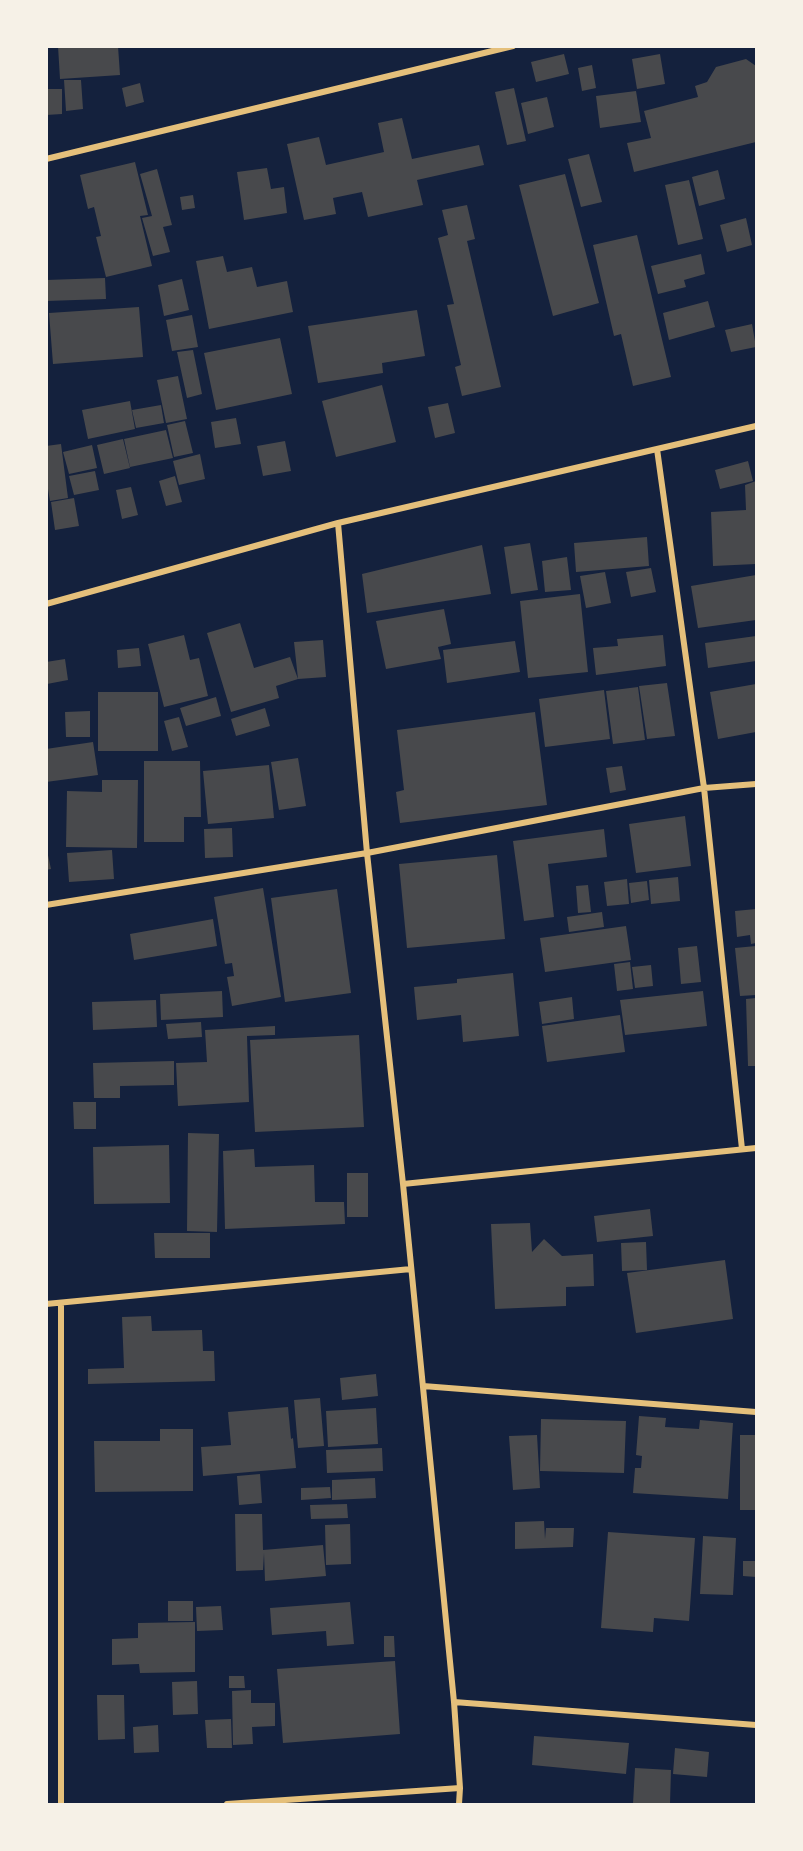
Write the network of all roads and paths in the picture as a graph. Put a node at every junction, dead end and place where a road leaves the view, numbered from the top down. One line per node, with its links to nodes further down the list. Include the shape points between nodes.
1 (513, 46): 2 (street)
2 (46, 159)
3 (756, 426): 4 (street)
4 (657, 449): 5 (street); 8 (street)
5 (338, 523): 6 (street); 9 (street)
6 (46, 604)
7 (756, 784): 8 (street)
8 (704, 788): 9 (street); 12 (street)
9 (367, 853): 10 (street); 13 (street)
10 (46, 905)
11 (756, 1148): 12 (street)
12 (742, 1149): 13 (street)
13 (403, 1184): 14 (street)
14 (411, 1269): 15 (street); 17 (street)
15 (61, 1303): 16 (street); 22 (street)
16 (46, 1304)
17 (423, 1386): 18 (street); 19 (street)
18 (756, 1412)
19 (454, 1702): 20 (street); 21 (street)
20 (756, 1725)
21 (460, 1788): 23 (street); 24 (street)
22 (62, 1804)
23 (227, 1804)
24 (459, 1804)

